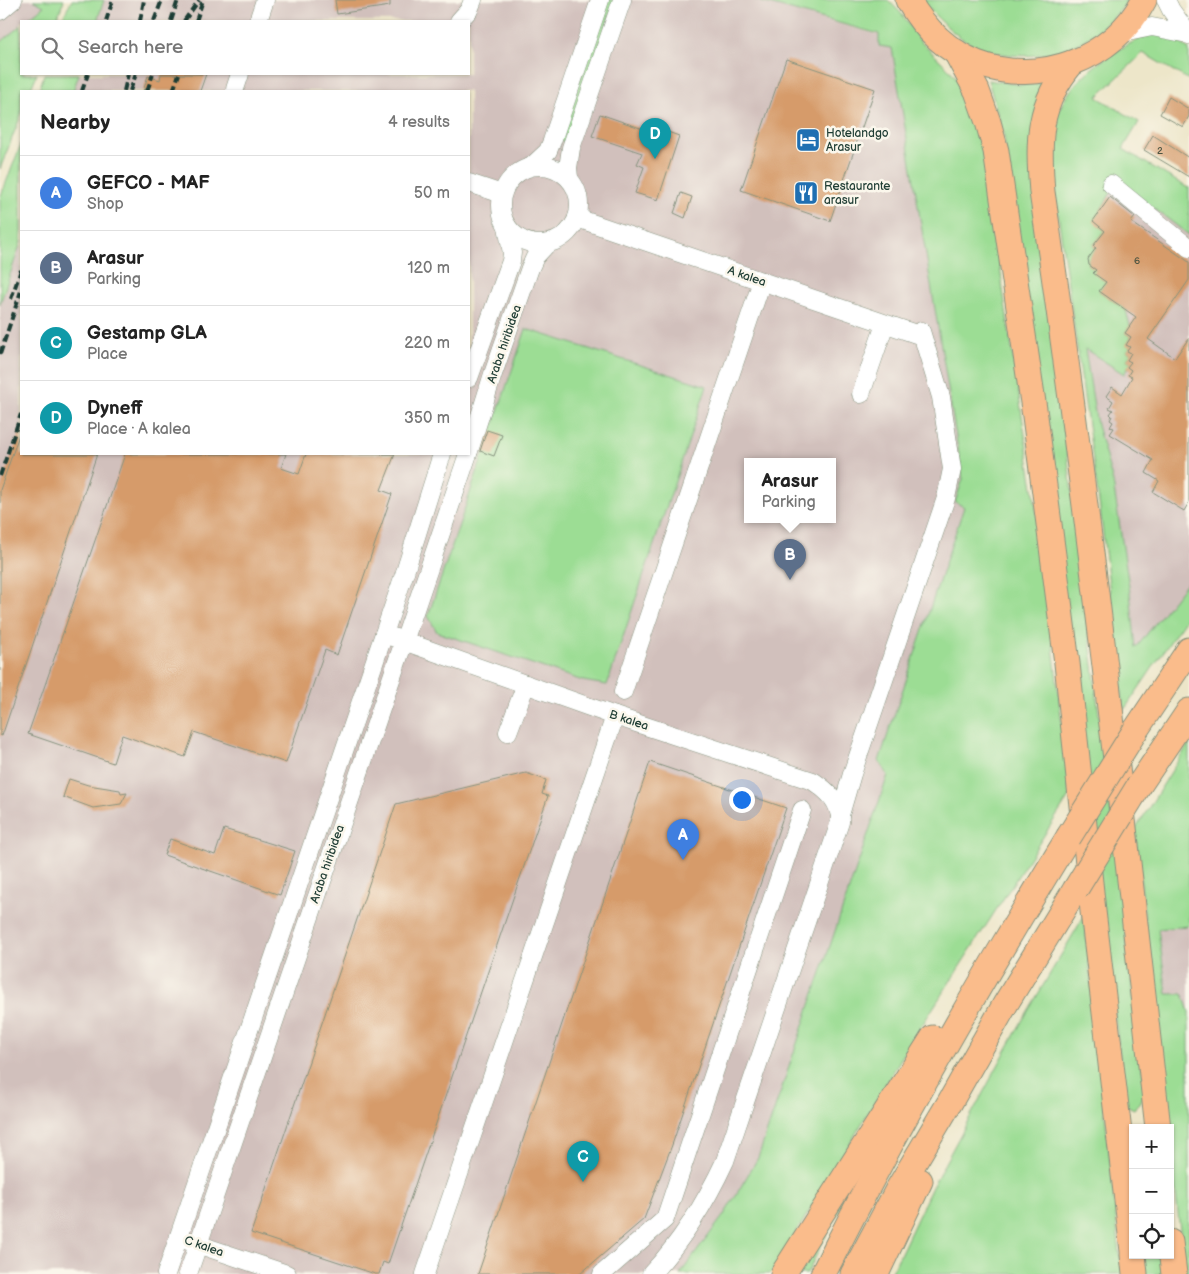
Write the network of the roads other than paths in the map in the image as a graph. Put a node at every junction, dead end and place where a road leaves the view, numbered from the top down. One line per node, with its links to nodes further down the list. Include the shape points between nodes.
1 (13, 0): 9 (street)
2 (265, 0): 10 (street)
3 (473, 0): 11 (street)
4 (600, 0): 16 (street, via 548,152)
5 (622, 0): 17 (street, via 571,148)
6 (908, 0): 14 (highway, via 921,21)
7 (1144, 0): 12 (highway, via 1132,20)
8 (1166, 0): 13 (street)
9 (0, 10)
10 (258, 20)
11 (460, 20)
12 (1118, 34): 13 (street, via 1152,27); 15 (highway, via 1089,56)
13 (1189, 35)
14 (956, 52): 15 (highway, via 978,63 1017,71 1049,70); 47 (highway, via 977,91 996,151 1067,663)
15 (1072, 63): 46 (highway, via 1058,79 1049,101 1039,141 1039,159 1107,671)
16 (532, 166): 17 (street, via 559,170); 20 (street, via 514,176)
17 (569, 178): 21 (street, via 579,197)
18 (470, 183): 20 (street)
19 (1110, 184): 24 (street)
20 (502, 194): 22 (street, via 501,206)
21 (577, 218): 23 (street, via 571,230); 25 (street, A kalea)
22 (507, 226): 23 (street, via 525,241); 27 (street, Araba hiribidea, via 511,261)
23 (548, 243): 29 (street, Araba hiribidea, via 530,268)
24 (1189, 248)
25 (762, 281): 26 (street, A kalea); 36 (street)
26 (885, 324): 28 (street); 41 (street, A kalea, via 919,333 941,397 952,468 946,498)
27 (470, 375)
28 (861, 394)
29 (470, 446)
30 (442, 455): 32 (street, Araba hiribidea)
31 (467, 455): 33 (street, Araba hiribidea)
32 (384, 634): 33 (street, B kalea); 42 (street, Araba hiribidea)
33 (403, 640): 35 (street, B kalea); 43 (street, Araba hiribidea)
34 (1189, 650): 44 (highway, bridge, via 1135,731)
35 (526, 684): 38 (street, B kalea); 39 (street)
36 (623, 692)
37 (1189, 711): 45 (highway, bridge, via 1075,890)
38 (614, 716): 41 (street, B kalea, via 813,781 827,791); 57 (street)
39 (508, 732)
40 (802, 810): 48 (street)
41 (840, 815): 49 (street, via 836,836 725,1161)
42 (313, 822): 43 (street); 50 (street, Araba hiribidea)
43 (338, 830): 51 (street, Araba hiribidea)
44 (989, 968): 60 (highway, via 942,1023); 61 (highway)
45 (950, 1102): 62 (highway); 63 (highway, via 929,1162)
46 (1158, 1124)
47 (1129, 1217)
48 (665, 1219): 49 (street); 58 (street)
49 (683, 1236): 59 (street)
50 (179, 1238): 51 (street, C kalea); 54 (street, Araba hiribidea)
51 (198, 1244): 55 (street, Araba hiribidea); 56 (street, C kalea)
52 (1133, 1259): 64 (highway)
53 (1172, 1259): 65 (highway)
54 (166, 1274)
55 (188, 1274)
56 (287, 1274)
57 (425, 1274)
58 (602, 1274)
59 (651, 1274)
60 (783, 1274)
61 (823, 1274)
62 (853, 1274)
63 (876, 1274)
64 (1135, 1274)
65 (1174, 1274)

